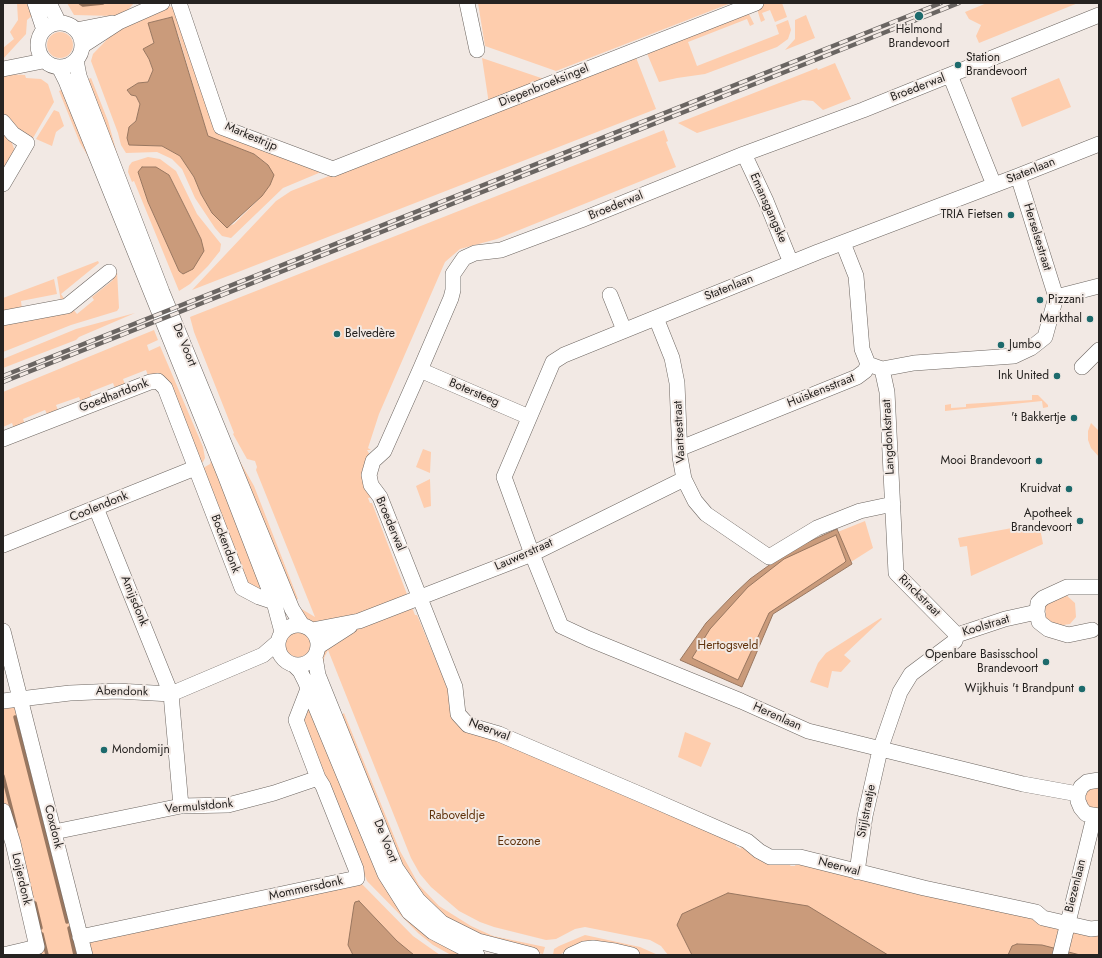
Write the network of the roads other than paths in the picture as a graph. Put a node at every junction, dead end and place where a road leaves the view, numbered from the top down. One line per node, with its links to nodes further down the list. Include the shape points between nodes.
1 (35, 3): 10 (street)
2 (50, 3): 9 (street)
3 (162, 3): 8 (street)
4 (179, 3): 23 (street, Markestrijp, via 221,127)
5 (467, 3): 14 (street)
6 (756, 3): 23 (street, Diepenbroeksingel)
7 (1099, 15): 19 (street, Broederwal)
8 (119, 22): 11 (street); 13 (street)
9 (59, 23): 10 (street); 11 (street)
10 (44, 30): 12 (street, via 40,34)
11 (76, 30): 13 (street)
12 (37, 46): 16 (street); 17 (street)
13 (82, 46): 15 (street)
14 (476, 50)
15 (76, 60): 18 (street); 54 (street, De Voort, via 79,76 162,292 292,609)
16 (43, 61): 17 (street); 18 (street)
17 (3, 68)
18 (59, 68): 50 (street, De Voort)
19 (950, 75): 22 (street, Broederwal); 26 (street)
20 (3, 122): 25 (street, via 13,134 27,143)
21 (1099, 144): 24 (street, Statenlaan)
22 (744, 154): 28 (street, Emansgangske); 39 (street, Broederwal, via 501,250 475,253 464,258 453,274 451,298)
23 (333, 170)
24 (1018, 176): 26 (street, Statenlaan); 32 (street, Herselsestraat)
25 (3, 184)
26 (994, 185): 27 (street, Statenlaan)
27 (843, 243): 28 (street, Statenlaan); 38 (street, Langdonkstraat, via 856,276 862,350)
28 (791, 263): 34 (street, Statenlaan)
29 (109, 272): 33 (street, via 67,306)
30 (1099, 286): 32 (street)
31 (610, 295): 35 (street)
32 (1056, 297): 38 (street, via 1048,331 1041,342 1014,356)
33 (3, 318)
34 (656, 318): 35 (street, Statenlaan); 42 (street, Vaartsestraat, via 672,358 677,383)
35 (624, 330): 40 (street, Statenlaan, via 553,362)
36 (1099, 350): 37 (street, via 1082,367)
37 (1099, 364)
38 (875, 367): 42 (street, Huiskensstraat, via 857,377); 45 (street, Langdonkstraat, via 887,392)
39 (420, 370): 40 (street, Botersteeg); 51 (street, Broederwal, via 384,451 373,461 369,475)
40 (529, 417): 48 (street, Statenlaan, via 504,477)
41 (3, 439): 43 (street, Goedhartdonk, via 158,381 164,388)
42 (681, 448): 44 (street, Vaartsestraat)
43 (195, 468): 46 (street, Coolendonk); 50 (street, Bockendonk, via 242,588)
44 (684, 478): 45 (street, Vaartsestraat, via 695,501 706,514 769,558 817,528 860,511); 48 (street, Lauwerstraat)
45 (893, 504): 57 (street, Rinckstraat, via 896,573)
46 (96, 508): 47 (street, Coolendonk); 63 (street, Amijsdonk)
47 (3, 545)
48 (532, 554): 51 (street, Lauwerstraat); 66 (street, Herenlaan, via 561,626 808,731)
49 (1099, 587): 52 (street, via 1067,587 1043,598 1038,603)
50 (274, 602): 58 (street, De Voort)
51 (422, 603): 53 (street, Lauwerstraat, via 402,603); 75 (street, Neerwal, via 455,687 457,708 462,720 472,727 499,734 644,796 747,841 770,857 800,857)
52 (1037, 612): 55 (street, via 1039,622 1060,634); 57 (street, Koolstraat, via 1005,619)
53 (359, 621): 54 (street, Lauwerstraat); 59 (street, Lauwerstraat)
54 (307, 628): 58 (street, via 291,626); 59 (street, De Voort, via 316,635)
55 (1092, 630)
56 (3, 631): 64 (street, Coxdonk)
57 (957, 635): 66 (street, Koolstraat, via 955,641 911,674 900,692)
58 (280, 637): 60 (street, De Voort, via 279,652); 61 (street, Abendonk, via 263,655)
59 (317, 652): 60 (street, via 306,664); 83 (street, De Voort, via 318,675 396,868 418,900 442,923 478,941)
60 (289, 663): 61 (street, Abendonk, via 277,660 257,666); 62 (street, De Voort, via 300,671)
61 (236, 667): 63 (street, Abendonk)
62 (308, 689): 67 (street, Mommersdonk, via 296,720); 82 (street, De Voort, via 385,874 409,912 433,932)
63 (171, 694): 64 (street, Abendonk, via 117,691); 70 (street, Amijsdonk)
64 (21, 698): 65 (street, Abendonk); 73 (street, Coxdonk)
65 (3, 701)
66 (880, 750): 69 (street, Herenlaan, via 1023,784); 75 (street, Stijlstraatje)
67 (318, 778): 70 (street, Vermulstdonk, via 228,805); 78 (street, Mommersdonk, via 358,878)
68 (1099, 780): 69 (street, via 1087,782)
69 (1078, 794): 72 (street, Biezenlaan, via 1081,808 1086,814)
70 (181, 806): 73 (street, Vermulstdonk)
71 (3, 811): 74 (street, Loijerdonk)
72 (1096, 816): 76 (street, Biezenlaan)
73 (54, 832): 78 (street, Coxdonk)
74 (8, 844): 80 (street, Loijerdonk, via 36,948)
75 (856, 872): 76 (street, Neerwal, via 1036,912 1043,918)
76 (1067, 924): 77 (street, Neerwal); 79 (street, Biezenlaan)
77 (1095, 929)
78 (80, 937): 81 (street, Coxdonk)
79 (1062, 948)
80 (3, 955)
81 (85, 955)
82 (477, 955)
83 (532, 955)
84 (571, 955): 85 (street, via 593,948)
85 (632, 955)

